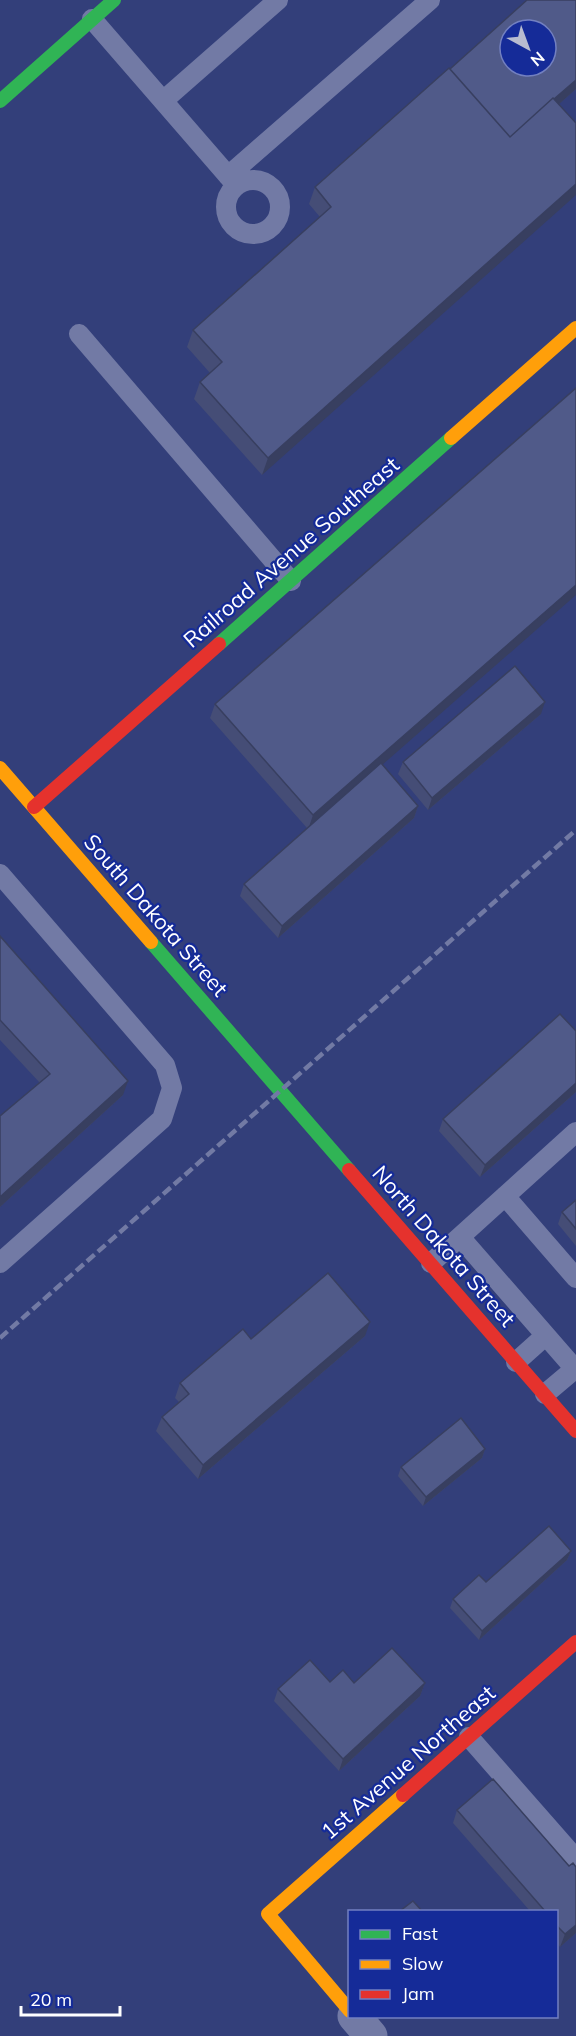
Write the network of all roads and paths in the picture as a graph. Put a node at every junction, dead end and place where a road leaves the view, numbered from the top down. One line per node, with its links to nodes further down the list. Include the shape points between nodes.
1 (114, 0): 4 (street)
2 (278, 0): 5 (lane)
3 (430, 0): 5 (lane, via 232,181)
4 (92, 19): 5 (lane); 6 (street)
5 (164, 100)
6 (0, 101)
7 (576, 328): 9 (street, Railroad Avenue Southeast)
8 (79, 334): 9 (lane)
9 (291, 581): 11 (street, Railroad Avenue Southeast)
10 (0, 768): 11 (street, South Dakota Street)
11 (34, 807): 13 (street, South Dakota Street)
12 (0, 874): 17 (lane, via 165,1065 172,1088 162,1119)
13 (280, 1090): 18 (street, North Dakota Street)
14 (576, 1132): 15 (lane)
15 (505, 1196): 16 (lane); 19 (lane)
16 (460, 1236): 18 (lane); 20 (lane)
17 (0, 1263)
18 (430, 1263): 21 (street, North Dakota Street)
19 (576, 1278)
20 (545, 1336): 21 (lane); 22 (lane)
21 (516, 1362): 23 (street, North Dakota Street)
22 (575, 1369): 23 (lane)
23 (544, 1394): 24 (street, North Dakota Street)
24 (576, 1431)
25 (576, 1642): 26 (street, 1st Avenue Northeast)
26 (469, 1737): 27 (lane); 28 (street, 1st Avenue Northeast, via 268,1914)
27 (576, 1858)
28 (348, 2009)
29 (356, 2018): 30 (street)
30 (371, 2036)

